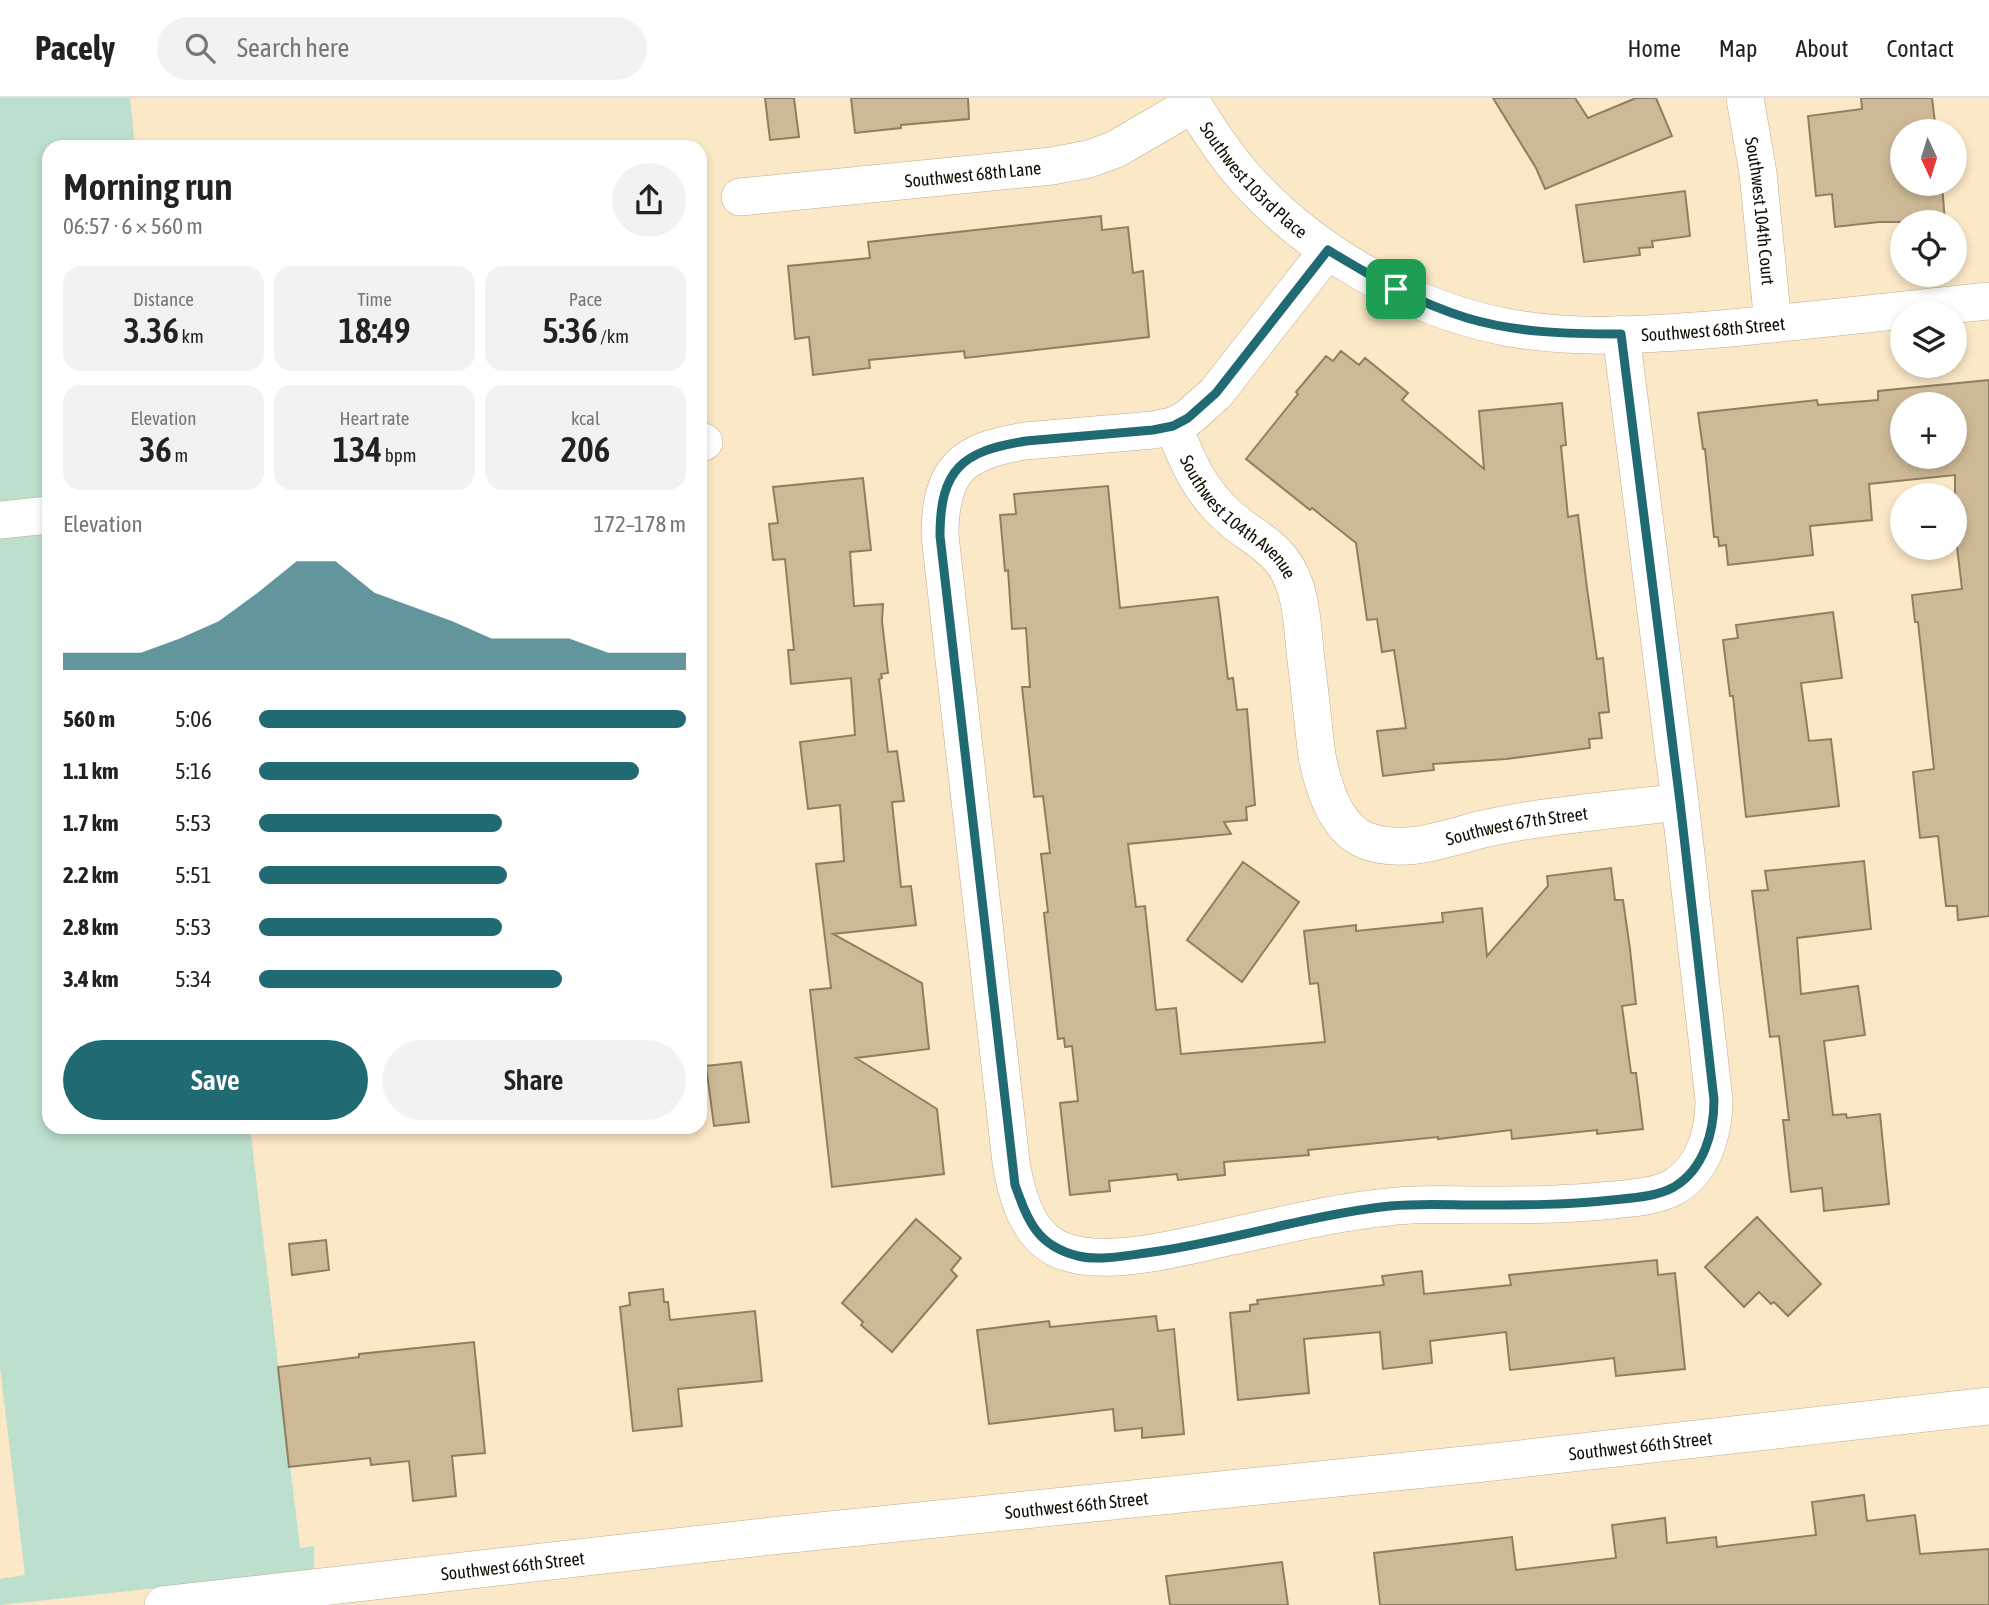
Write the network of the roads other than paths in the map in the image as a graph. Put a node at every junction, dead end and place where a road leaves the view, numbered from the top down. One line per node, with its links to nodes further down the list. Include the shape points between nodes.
1 (1745, 98): 6 (street, Southwest 104th Court, via 1761,196)
2 (1191, 101): 3 (street, Southwest 68th Lane, via 1116,149 1089,159); 4 (street, Southwest 103rd Place, via 1246,179)
3 (740, 197)
4 (1328, 250): 7 (street, Southwest 68th Street, via 1396,289 1467,318 1529,330); 8 (street, via 1216,393)
5 (1989, 301): 6 (street, Southwest 68th Street)
6 (1773, 324): 7 (street, Southwest 68th Street)
7 (1621, 334): 11 (street)
8 (1173, 426): 11 (street, via 1005,444 959,465 943,496 940,536 1015,1185 1034,1231 1048,1244 1082,1257 1103,1258 1392,1206 1594,1202 1653,1195 1674,1186 1690,1173 1707,1145 1714,1118); 12 (street, Southwest 104th Avenue, via 1206,493 1267,545 1294,583 1322,779 1341,819)
9 (42, 515): 10 (street)
10 (0, 520)
11 (1680, 802): 12 (street, Southwest 67th Street, via 1525,821 1405,846 1366,841)
12 (1354, 833)
13 (1989, 1406): 14 (street, Southwest 66th Street)
14 (163, 1605)

